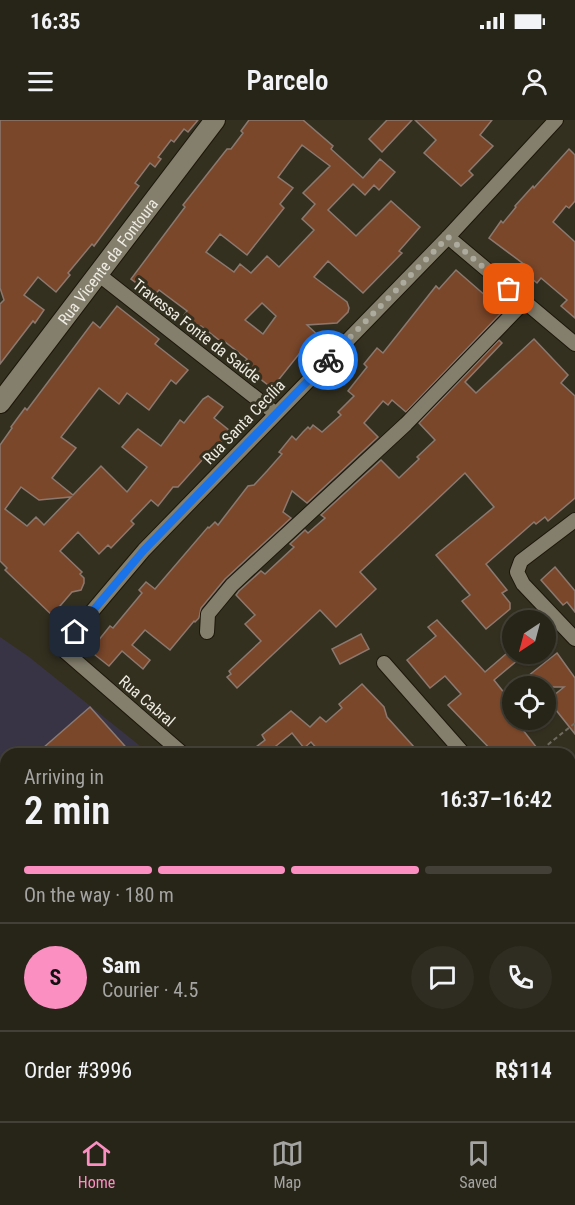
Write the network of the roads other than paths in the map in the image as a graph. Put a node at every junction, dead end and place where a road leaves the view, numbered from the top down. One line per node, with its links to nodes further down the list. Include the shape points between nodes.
1 (216, 120): 4 (street, Rua Vicente da Fontoura)
2 (555, 120): 3 (street, Rua Santa Cecília)
3 (448, 237): 5 (street); 8 (street, Rua Santa Cecília)
4 (98, 274): 7 (street, Rua Vicente da Fontoura); 8 (street, Travessa Fonte da Saúde)
5 (524, 302): 6 (street); 10 (street, via 406,424 232,585 208,614)
6 (575, 344)
7 (0, 403)
8 (275, 413): 12 (street, Rua Santa Cecília, via 144,550)
9 (575, 520): 11 (street, via 521,561 517,572 523,584)
10 (207, 632)
11 (575, 639)
12 (61, 648): 14 (street, Rua Cabral)
13 (384, 663): 15 (street)
14 (176, 748)
15 (459, 748)

